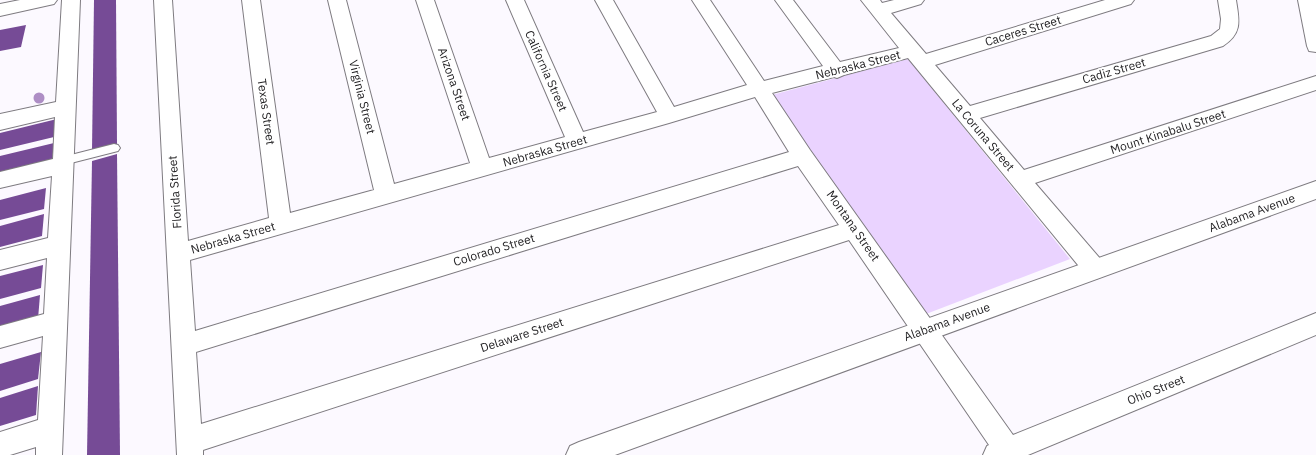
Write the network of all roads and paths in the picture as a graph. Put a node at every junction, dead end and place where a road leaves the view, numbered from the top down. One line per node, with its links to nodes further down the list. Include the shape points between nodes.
1 (48, 0): 16 (street)
2 (71, 0): 22 (street)
3 (251, 0): 35 (street, Texas Street)
4 (337, 0): 34 (street, Virginia Street)
5 (425, 0): 30 (street, Arizona Street)
6 (515, 0): 26 (street, California Street)
7 (604, 0): 24 (street)
8 (701, 0): 21 (street, Montana Street)
9 (784, 0): 19 (street)
10 (915, 0): 15 (street)
11 (1125, 0): 18 (street, Caceres Street)
12 (1227, 0): 23 (street, Cadiz Street, via 1230,29 1225,37 1217,41)
13 (1308, 0): 17 (street)
14 (168, 1): 38 (street, Florida Street)
15 (875, 5): 18 (street, La Coruna Street)
16 (0, 10)
17 (1316, 46)
18 (917, 56): 19 (street, Nebraska Street); 23 (street, La Coruna Street)
19 (837, 71): 21 (street, Nebraska Street)
20 (1316, 83): 31 (street, Mount Kinabalu Street)
21 (759, 89): 24 (street, Nebraska Street); 28 (street, Montana Street)
22 (66, 107): 25 (street); 29 (street)
23 (966, 115): 31 (street, La Coruna Street)
24 (669, 116): 26 (street, Nebraska Street)
25 (0, 122)
26 (577, 142): 30 (street, Nebraska Street)
27 (114, 148): 29 (lane)
28 (803, 156): 36 (street, Montana Street); 45 (street, Colorado Street)
29 (63, 163): 32 (street); 37 (street)
30 (482, 168): 34 (street, Nebraska Street)
31 (1020, 179): 40 (street, La Coruna Street)
32 (0, 180)
33 (1316, 190): 40 (street, Alabama Avenue)
34 (386, 195): 35 (street, Nebraska Street)
35 (281, 224): 38 (street, Nebraska Street)
36 (854, 229): 43 (street, Montana Street); 48 (street, Delaware Street)
37 (59, 245): 39 (street); 41 (street)
38 (179, 253): 45 (street, Florida Street)
39 (0, 260)
40 (1095, 269): 43 (street, Alabama Avenue)
41 (56, 321): 44 (street); 46 (street)
42 (1316, 324): 49 (street, Ohio Street)
43 (925, 329): 49 (street, Montana Street); 51 (street, Alabama Avenue)
44 (0, 337)
45 (184, 345): 48 (street, Florida Street)
46 (51, 429): 47 (street); 50 (street)
47 (0, 445)
48 (190, 448)
49 (1002, 453)
50 (49, 455)
51 (579, 455)

